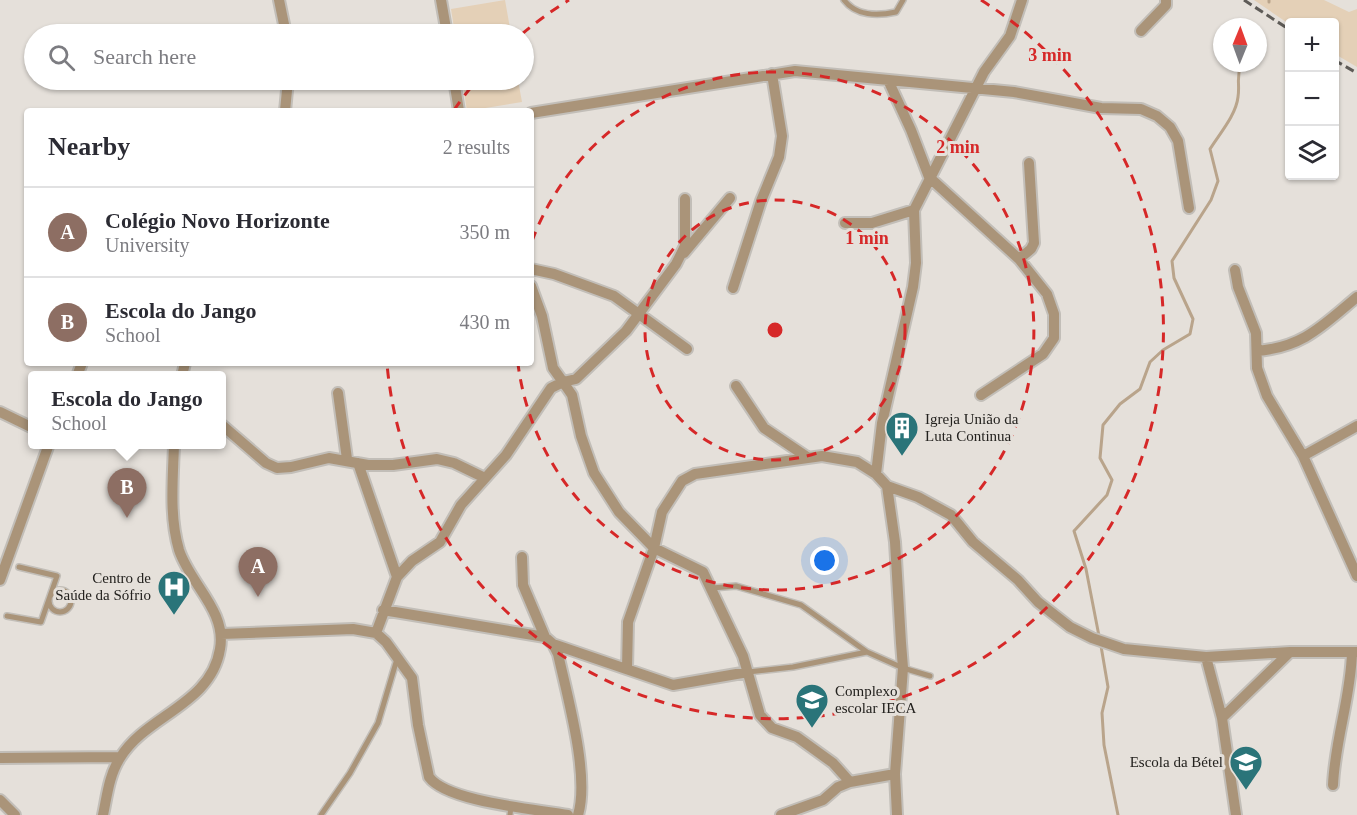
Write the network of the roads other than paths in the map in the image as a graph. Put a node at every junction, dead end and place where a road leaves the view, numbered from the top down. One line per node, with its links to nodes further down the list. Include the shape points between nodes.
1 (279, 0): 7 (street)
2 (441, 0): 8 (street)
3 (844, 0): 4 (lane, via 849,7 877,16 896,12)
4 (903, 0)
5 (1022, 0): 12 (street, via 1015,26)
6 (1166, 0): 9 (street, via 1166,5)
7 (284, 24)
8 (445, 24)
9 (1141, 31)
10 (772, 74): 11 (street, via 820,71); 17 (street); 29 (street, via 782,136 779,157)
11 (888, 80): 12 (street); 19 (street)
12 (977, 89): 19 (street); 22 (street, via 1101,108 1140,109 1157,116 1178,141)
13 (287, 90): 15 (street)
14 (456, 90): 16 (street)
15 (285, 108)
16 (459, 108)
17 (534, 113)
18 (1029, 163): 25 (street, via 1034,243)
19 (929, 177): 23 (street); 25 (street)
20 (730, 198): 26 (street)
21 (685, 200): 26 (street, via 685,246)
22 (1189, 208)
23 (914, 210): 24 (street, via 872,223); 49 (street, via 913,288 882,423)
24 (846, 223)
25 (1019, 259): 38 (street, via 1047,294 1054,314 1054,338 1043,354)
26 (676, 264): 32 (street)
27 (534, 270): 32 (street, via 614,296)
28 (1235, 270): 34 (street, via 1256,333)
29 (733, 288)
30 (534, 294): 35 (street, via 553,368)
31 (1357, 297): 34 (street, via 1311,335 1277,349)
32 (639, 312): 33 (street); 35 (street, via 626,331 576,379)
33 (687, 349)
34 (1257, 351): 45 (street, via 1257,368 1268,396)
35 (563, 382): 50 (street, via 551,388 506,455); 52 (street, via 572,395 594,473 619,512)
36 (736, 386): 46 (street, via 764,428)
37 (338, 393): 47 (street)
38 (981, 395)
39 (0, 412): 40 (street)
40 (28, 426)
41 (1357, 426): 45 (street)
42 (226, 428): 47 (street, via 277,468 329,458)
43 (47, 449): 57 (street)
44 (174, 449): 63 (street, via 173,505 179,550 216,616)
45 (1303, 456): 55 (street)
46 (807, 457): 49 (street, via 857,462); 52 (street, via 695,474 682,481 662,512)
47 (347, 459): 48 (street)
48 (358, 463): 50 (street, via 393,465 437,459); 56 (street)
49 (876, 474): 51 (street)
50 (485, 478): 56 (street, via 461,505 440,542)
51 (887, 486): 68 (street, via 951,515 973,542 1070,627 1124,649); 70 (street, via 895,542)
52 (654, 548): 58 (street, via 704,572); 71 (street, via 628,622)
53 (522, 557): 64 (street, via 524,585)
54 (19, 567): 59 (lane, via 57,576)
55 (1357, 576)
56 (397, 577): 60 (street)
57 (0, 580)
58 (712, 588): 65 (lane, via 736,586 801,605); 72 (street)
59 (50, 597): 59 (lane, via 58,590 71,599 64,611 56,611); 61 (lane, via 41,622)
60 (383, 610): 62 (street); 64 (street)
61 (7, 616)
62 (376, 633): 63 (street, via 353,629); 69 (street)
63 (221, 634): 75 (street, via 215,665 204,685 143,733)
64 (549, 641): 71 (street); 86 (street, via 558,654 576,745 582,795)
65 (867, 652): 70 (lane); 72 (lane, via 793,668)
66 (1290, 652): 67 (street); 68 (street); 74 (street)
67 (1355, 652): 79 (street)
68 (1206, 657): 74 (street)
69 (397, 658): 81 (street, via 412,678 429,777 434,784); 84 (lane, via 378,723)
70 (903, 668): 73 (lane); 77 (street)
71 (627, 669): 72 (street, via 673,685)
72 (748, 672): 78 (street, via 760,715 772,728 797,737 833,763)
73 (930, 676)
74 (1222, 718): 89 (street)
75 (120, 757): 76 (street); 83 (street)
76 (0, 758)
77 (895, 774): 78 (street); 88 (street)
78 (850, 782): 87 (street, via 823,800)
79 (1332, 785)
80 (0, 800): 82 (street)
81 (510, 810): 85 (street)
82 (15, 815)
83 (103, 815)
84 (321, 815)
85 (568, 815)
86 (578, 815)
87 (781, 815)
88 (897, 815)
89 (1236, 815)

